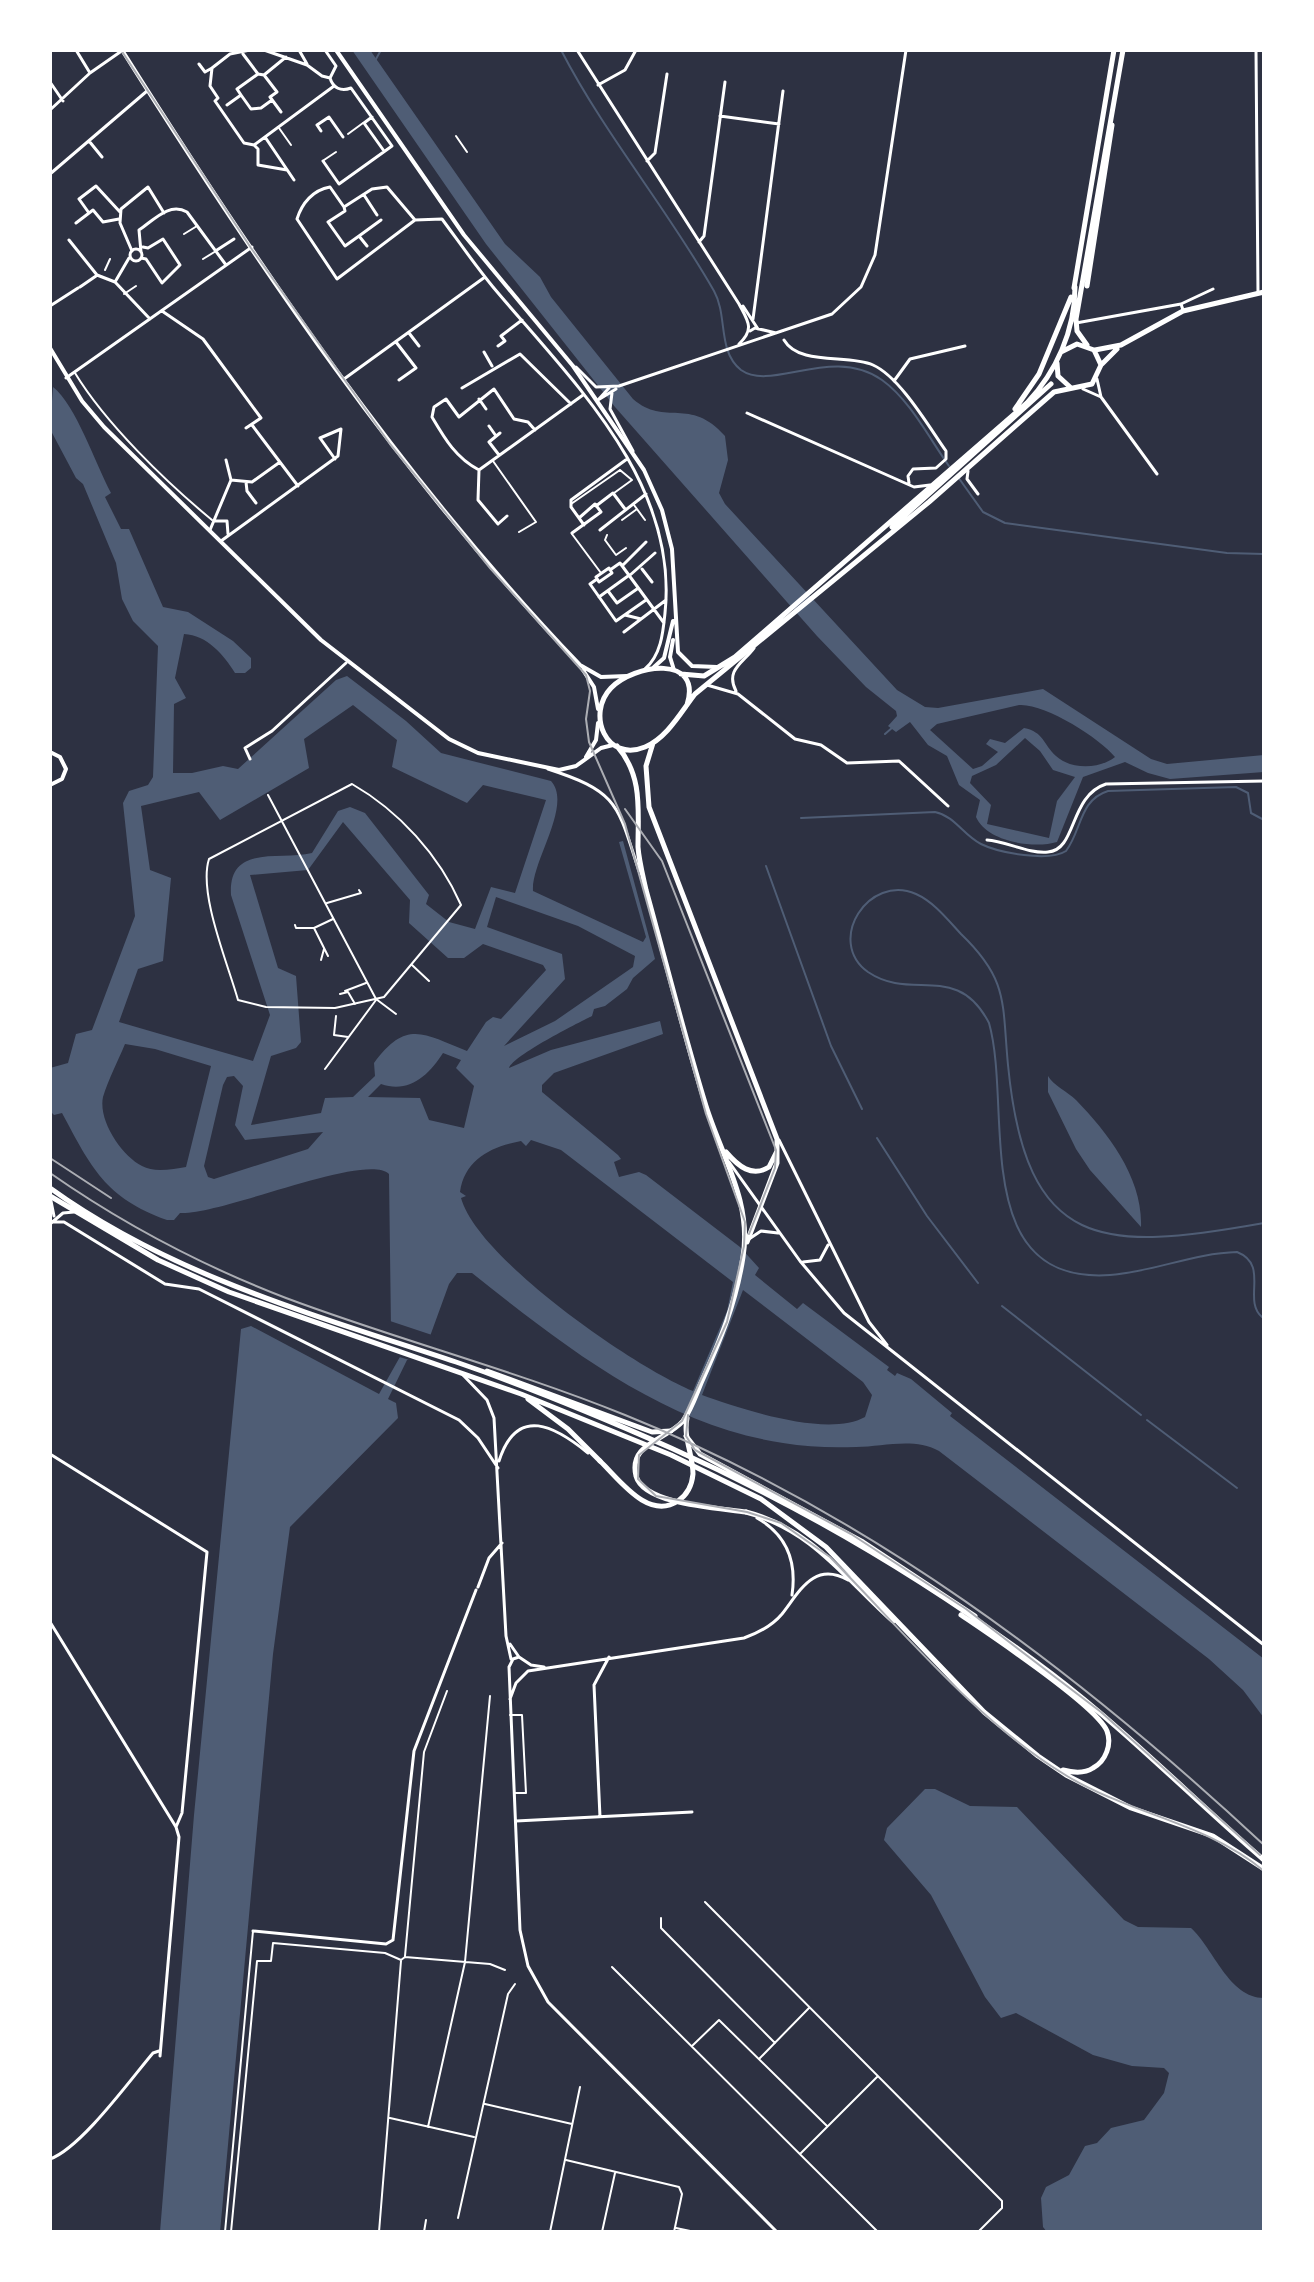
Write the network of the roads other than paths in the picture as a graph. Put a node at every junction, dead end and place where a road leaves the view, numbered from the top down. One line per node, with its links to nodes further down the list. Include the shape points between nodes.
1 (76, 50): 19 (street)
2 (122, 50): 19 (street); 29 (street)
3 (250, 50): 14 (street)
4 (264, 50): 15 (street)
5 (299, 50): 17 (street)
6 (325, 50): 22 (street, via 336,66)
7 (336, 50): 31 (street)
8 (577, 50): 26 (street)
9 (636, 50): 26 (street, via 625,70)
10 (906, 50): 113 (street, via 870,271 836,311)
11 (1114, 50): 97 (main road)
12 (1256, 50): 99 (street)
13 (1122, 51): 33 (main road)
14 (243, 54): 18 (street, via 230,54); 20 (street)
15 (286, 57): 17 (street); 20 (street)
16 (199, 64): 18 (street, via 205,72)
17 (307, 65): 22 (street)
18 (212, 68): 53 (street, via 215,101 244,143)
19 (90, 73): 36 (street)
20 (261, 74): 23 (street); 34 (street, via 277,92)
21 (667, 74): 60 (street, via 655,153)
22 (330, 78): 28 (street)
23 (252, 79): 27 (street); 32 (street, via 237,89)
24 (50, 82): 36 (street)
25 (725, 82): 41 (street)
26 (598, 85): 60 (street)
27 (257, 86)
28 (334, 86): 35 (street, via 351,88); 46 (street)
29 (148, 90): 52 (street); 82 (street)
30 (783, 91): 45 (street)
31 (366, 94): 35 (street); 127 (street, via 477,252)
32 (241, 95): 34 (street, via 251,109); 37 (street)
33 (1115, 96): 96 (main road); 109 (main road)
34 (271, 98): 39 (street)
35 (360, 100): 42 (street)
36 (63, 101): 38 (street)
37 (227, 105)
38 (50, 110)
39 (281, 112)
40 (318, 113): 43 (street)
41 (720, 116): 45 (street); 80 (street)
42 (372, 117): 44 (street); 55 (street, via 392,146)
43 (324, 121): 47 (street, via 317,125); 51 (street, via 330,116)
44 (364, 123): 48 (street); 55 (street)
45 (779, 124): 101 (street)
46 (278, 127): 50 (street); 54 (street)
47 (321, 131)
48 (348, 134)
49 (456, 136): 57 (street)
50 (264, 137): 53 (street); 61 (street)
51 (343, 137)
52 (89, 141): 58 (street); 62 (street)
53 (254, 145): 61 (street, via 258,165)
54 (291, 145)
55 (384, 151): 59 (street, via 339,184)
56 (336, 152): 59 (street)
57 (467, 152)
58 (102, 157)
59 (323, 161)
60 (647, 161): 80 (street)
61 (287, 170): 63 (street)
62 (50, 174)
63 (294, 180)
64 (363, 194): 65 (street); 69 (street); 73 (street, via 391,188)
65 (344, 207): 73 (street, via 325,187 302,204 297,219 337,279); 77 (street, via 330,226 345,246)
66 (91, 212): 67 (street, via 80,201 96,186); 71 (street, via 103,222); 74 (street)
67 (120, 212): 68 (street, via 148,187); 71 (street)
68 (164, 213): 75 (street, via 184,209); 83 (street, via 138,232)
69 (377, 215)
70 (72, 218): 74 (street)
71 (119, 219): 85 (street)
72 (381, 220): 77 (street)
73 (415, 220): 93 (street, via 442,219)
74 (76, 223)
75 (197, 226): 76 (street); 84 (street)
76 (184, 234)
77 (359, 236): 81 (street)
78 (234, 239): 84 (street)
79 (69, 240): 92 (street)
80 (699, 242): 105 (street)
81 (367, 246)
82 (252, 247): 89 (street); 134 (street)
83 (142, 249): 85 (street); 87 (street); 87 (street, via 163,239 182,264 161,284 146,259)
84 (217, 250): 88 (street); 89 (street)
85 (131, 253): 87 (street); 90 (street)
86 (110, 259): 91 (street)
87 (139, 259): 90 (street)
88 (203, 259)
89 (226, 265): 104 (street)
90 (125, 269): 94 (street)
91 (105, 270)
92 (97, 275): 94 (street); 102 (street)
93 (485, 277): 108 (street); 111 (street)
94 (115, 282): 100 (street)
95 (136, 286): 100 (street)
96 (1087, 286)
97 (1075, 287): 128 (main road); 149 (main road, via 1039,374)
98 (1213, 289): 103 (street)
99 (1261, 293): 103 (main road)
100 (124, 294): 106 (street)
101 (756, 298): 105 (street); 107 (street)
102 (50, 306)
103 (1182, 308): 109 (street); 118 (main road)
104 (162, 311): 106 (street); 150 (street, via 203,339 261,418)
105 (748, 314): 107 (street); 112 (street)
106 (150, 319): 132 (street)
107 (753, 319): 110 (street)
108 (522, 320): 120 (street, via 501,336 505,341); 142 (street)
109 (1076, 323): 124 (main road)
110 (759, 329): 112 (street); 113 (street); 114 (street)
111 (409, 332): 117 (street); 119 (street)
112 (749, 333): 116 (street); 121 (street)
113 (779, 333): 114 (street)
114 (759, 340): 116 (street)
115 (784, 340): 137 (street, via 800,354 870,364)
116 (753, 341): 121 (street)
117 (396, 342): 134 (street); 136 (street, via 416,368)
118 (1121, 345): 124 (main road); 130 (main road)
119 (419, 346)
120 (498, 346)
121 (737, 346): 141 (street)
122 (965, 346): 137 (street, via 910,359)
123 (50, 348): 133 (street)
124 (1091, 348): 128 (main road, via 1074,344); 130 (main road)
125 (484, 352): 131 (street)
126 (503, 353): 129 (street)
127 (563, 353): 141 (street, via 600,389); 145 (street)
128 (1060, 355): 140 (main road, via 1060,379); 149 (main road, via 1042,385)
129 (507, 359): 131 (street); 146 (street, via 523,356)
130 (1101, 365): 135 (main road)
131 (493, 367): 139 (street)
132 (75, 372): 133 (street); 185 (street, via 113,424)
133 (66, 378): 187 (street, via 104,427)
134 (344, 379): 220 (street, via 448,517)
135 (1097, 379): 140 (main road); 143 (street)
136 (399, 380)
137 (893, 381): 169 (street, via 947,455 930,469 913,469)
138 (1051, 384): 163 (main road)
139 (462, 388)
140 (1079, 389): 143 (street); 163 (main road, via 1054,392)
141 (610, 391): 145 (street); 155 (street, via 609,405)
142 (584, 394): 146 (street); 157 (street)
143 (1101, 397): 164 (street)
144 (479, 399): 147 (street); 153 (street, via 494,389 514,419); 162 (street, via 459,417 446,399 434,407 432,417 462,461)
145 (598, 400): 155 (street)
146 (571, 404): 153 (street)
147 (486, 409)
148 (747, 413): 169 (street)
149 (1004, 422): 163 (main road)
150 (252, 425): 152 (street); 160 (street)
151 (489, 426): 154 (street, via 498,434 489,442)
152 (246, 428)
153 (535, 430): 154 (street)
154 (499, 455): 159 (street)
155 (635, 455): 211 (street, via 668,531)
156 (335, 459): 156 (street, via 338,456 341,429 320,438); 170 (street)
157 (627, 459): 161 (street); 173 (street)
158 (226, 460): 167 (street)
159 (492, 460): 162 (street); 189 (street, via 536,522)
160 (280, 462): 168 (street); 170 (street)
161 (619, 468): 172 (street, via 632,480); 182 (street, via 572,498 570,505)
162 (479, 470): 181 (street, via 478,500 498,524)
163 (961, 470): 165 (main road); 165 (main road); 174 (street)
164 (1157, 474)
165 (950, 477): 166 (main road); 206 (main road)
166 (939, 479): 171 (street); 175 (main road)
167 (231, 480): 168 (street); 185 (street)
168 (246, 482): 176 (street)
169 (909, 483): 171 (street)
170 (298, 486): 191 (street)
171 (914, 487): 175 (street)
172 (613, 493): 178 (street); 180 (street)
173 (646, 494): 177 (street); 209 (street, via 662,542)
174 (978, 494)
175 (915, 500): 206 (main road)
176 (256, 503)
177 (633, 504): 179 (street); 180 (street)
178 (596, 506): 182 (street); 186 (street, via 601,512)
179 (637, 509): 183 (street); 184 (street)
180 (625, 510): 188 (street)
181 (507, 516)
182 (579, 518): 186 (street)
183 (622, 520)
184 (645, 520)
185 (214, 521): 187 (street); 191 (street, via 227,521)
186 (584, 525): 190 (street)
187 (210, 530): 193 (street)
188 (600, 530)
189 (519, 532)
190 (572, 533): 200 (street)
191 (228, 535): 193 (street)
192 (607, 535): 195 (street, via 616,555)
193 (221, 541): 219 (street)
194 (646, 542): 197 (street)
195 (626, 548)
196 (655, 553): 198 (street)
197 (622, 566): 199 (street); 201 (street)
198 (641, 568): 201 (street); 203 (street)
199 (610, 570): 200 (street); 202 (street)
200 (601, 573): 202 (street)
201 (629, 576): 204 (street); 205 (street)
202 (597, 579): 207 (street, via 590,584)
203 (652, 582)
204 (638, 588): 205 (street, via 617,603); 208 (street)
205 (608, 591): 207 (street)
206 (815, 592): 213 (main road)
207 (599, 597): 212 (street, via 616,621)
208 (646, 600): 210 (street); 212 (street)
209 (666, 600): 210 (street); 215 (street)
210 (653, 609): 214 (street); 215 (street)
211 (675, 611): 216 (street); 222 (street, via 664,658)
212 (625, 615): 214 (street)
213 (788, 615): 218 (main road); 221 (main road)
214 (641, 619): 217 (street)
215 (664, 623): 223 (street, via 657,655)
216 (675, 630): 221 (street, via 678,652 687,663); 224 (street, via 670,657)
217 (624, 632)
218 (755, 647): 227 (main road); 228 (street, via 734,670)
219 (346, 663): 235 (street, via 272,731 245,748); 237 (street, via 463,748)
220 (580, 665): 226 (street, via 601,677); 230 (street, via 594,687)
221 (720, 667): 225 (main road, via 700,677)
222 (654, 668): 223 (main road); 224 (main road)
223 (645, 669): 226 (main road)
224 (674, 670): 225 (main road)
225 (680, 674): 229 (main road, via 689,688)
226 (627, 676): 230 (main road)
227 (707, 685): 228 (street); 229 (main road)
228 (738, 694): 241 (street, via 795,739 821,745 847,763 903,763)
229 (687, 705): 232 (main road)
230 (598, 709): 231 (main road)
231 (598, 723): 233 (main road); 236 (street, via 596,740)
232 (655, 740): 233 (main road, via 640,749); 264 (main road, via 646,766 649,807)
233 (616, 746): 236 (street, via 601,748); 245 (main road, via 631,764 636,783)
234 (50, 752): 239 (street, via 66,769 62,779)
235 (250, 759)
236 (583, 761): 237 (street, via 563,769)
237 (544, 768): 245 (street, via 591,784 612,802)
238 (1264, 781): 243 (street, via 1106,784 1085,796 1057,850 1038,852)
239 (50, 785)
240 (268, 795): 242 (street)
241 (948, 806)
242 (280, 818): 246 (street); 253 (street, via 352,784 417,836 449,877 461,905); 259 (street, via 209,859 205,871 238,1000 266,1007)
243 (987, 840)
244 (359, 890): 246 (street)
245 (646, 890): 266 (main road)
246 (326, 903): 247 (street)
247 (334, 919): 249 (street); 255 (street)
248 (295, 925): 249 (street)
249 (314, 928): 250 (street)
250 (324, 948): 251 (street); 252 (street)
251 (328, 956)
252 (321, 960)
253 (411, 964): 254 (street); 258 (street, via 384,997)
254 (429, 981)
255 (367, 982): 256 (street); 258 (street)
256 (347, 992): 257 (street); 259 (street)
257 (340, 994)
258 (376, 999): 259 (street); 260 (street); 262 (street)
259 (355, 1004)
260 (396, 1014)
261 (336, 1016): 262 (street, via 334,1035)
262 (348, 1037): 263 (street)
263 (325, 1069)
264 (774, 1128): 265 (main road); 273 (street)
265 (777, 1145): 266 (main road, via 771,1164 757,1172 738,1165); 269 (main road, via 777,1163)
266 (722, 1148): 269 (street); 275 (main road, via 744,1212)
267 (50, 1188): 277 (main road, via 181,1265)
268 (50, 1196): 270 (main road); 271 (street)
269 (759, 1204): 272 (street); 274 (main road)
270 (75, 1213): 271 (street, via 63,1213); 277 (main road, via 178,1270 254,1302)
271 (52, 1222): 289 (street, via 64,1222 165,1284 199,1289 465,1425)
272 (783, 1237): 274 (street, via 764,1230); 276 (street)
273 (828, 1241): 276 (street, via 820,1260); 278 (street, via 869,1322)
274 (747, 1242): 275 (main road)
275 (744, 1251): 282 (main road, via 730,1319)
276 (800, 1261): 278 (street, via 844,1313)
277 (375, 1340): 279 (main road)
278 (899, 1356): 298 (street)
279 (439, 1360): 280 (main road); 283 (main road, via 533,1386 654,1433); 291 (main road, via 672,1449)
280 (449, 1367): 281 (main road); 285 (street, via 487,1400)
281 (521, 1394): 288 (main road); 296 (main road, via 671,1455 776,1508 826,1547)
282 (688, 1413): 283 (main road); 284 (main road)
283 (671, 1431): 290 (main road, via 638,1455 635,1473 643,1488 662,1498)
284 (686, 1436): 288 (main road, via 693,1474 685,1494 663,1506 637,1496); 299 (main road, via 694,1450 892,1560)
285 (497, 1443): 286 (street); 289 (street)
286 (505, 1445): 288 (street, via 523,1429 548,1426); 289 (street)
287 (50, 1454): 316 (street, via 207,1552 182,1813)
288 (600, 1461)
289 (498, 1466): 292 (street)
290 (746, 1512): 293 (main road, via 806,1537); 294 (street, via 770,1526 788,1548 795,1577)
291 (841, 1537): 299 (main road); 311 (main road, via 977,1626 1072,1697 1107,1732 1105,1757 1086,1772 1067,1771)
292 (502, 1543): 297 (street); 321 (street, via 489,1558 415,1744 393,1940 386,1944)
293 (858, 1587): 294 (street, via 824,1574 806,1581); 296 (main road)
294 (792, 1597): 301 (street, via 777,1619 753,1635)
295 (50, 1622): 316 (street)
296 (909, 1634): 311 (main road, via 984,1712)
297 (506, 1636): 300 (street); 302 (street)
298 (1264, 1645)
299 (1025, 1654): 317 (main road, via 1128,1736)
300 (519, 1657): 302 (street); 303 (street)
301 (609, 1657): 304 (street); 314 (street, via 594,1685)
302 (511, 1661): 306 (street)
303 (528, 1663): 304 (street); 305 (street)
304 (544, 1667): 305 (street)
305 (528, 1671): 307 (street)
306 (512, 1675): 307 (street); 310 (street)
307 (520, 1678): 310 (street)
308 (447, 1691): 322 (street, via 424,1752)
309 (490, 1696): 324 (street)
310 (510, 1713): 312 (street); 312 (street, via 522,1715 526,1793)
311 (1038, 1756): 318 (main road, via 1131,1808 1213,1836)
312 (513, 1793): 315 (street)
313 (692, 1812): 314 (street)
314 (600, 1817): 315 (street)
315 (515, 1821): 354 (street, via 521,1936 541,1991)
316 (176, 1827): 341 (street, via 160,2054 153,2053 77,2141)
317 (1264, 1860)
318 (1264, 1869)
319 (705, 1902): 328 (street)
320 (661, 1918): 329 (street, via 661,1928)
321 (253, 1931): 347 (street)
322 (405, 1957): 323 (street); 324 (street)
323 (401, 1960): 335 (street); 348 (street, via 385,1953 275,1943 271,1961 257,1961)
324 (465, 1962): 326 (street); 338 (street)
325 (612, 1967): 330 (street)
326 (505, 1970)
327 (515, 1984): 334 (street, via 508,1994)
328 (810, 2007): 329 (street); 332 (street)
329 (775, 2043): 331 (street)
330 (692, 2046): 331 (street, via 719,2020); 340 (street)
331 (759, 2059): 337 (street)
332 (877, 2076): 337 (street); 356 (street, via 1003,2203)
333 (580, 2087): 336 (street)
334 (483, 2104): 336 (street); 339 (street)
335 (389, 2118): 338 (street); 349 (street)
336 (574, 2124): 342 (street)
337 (827, 2126): 340 (street)
338 (428, 2127): 339 (street)
339 (476, 2137): 344 (street)
340 (800, 2154): 355 (street)
341 (50, 2159)
342 (566, 2160): 343 (street); 351 (street)
343 (616, 2172): 346 (street, via 681,2189); 352 (street)
344 (458, 2218)
345 (426, 2220): 350 (street)
346 (674, 2230): 353 (street)
347 (225, 2232)
348 (231, 2232)
349 (379, 2232)
350 (424, 2232)
351 (550, 2232)
352 (602, 2232)
353 (695, 2232)
354 (777, 2232)
355 (878, 2232)
356 (978, 2232)

